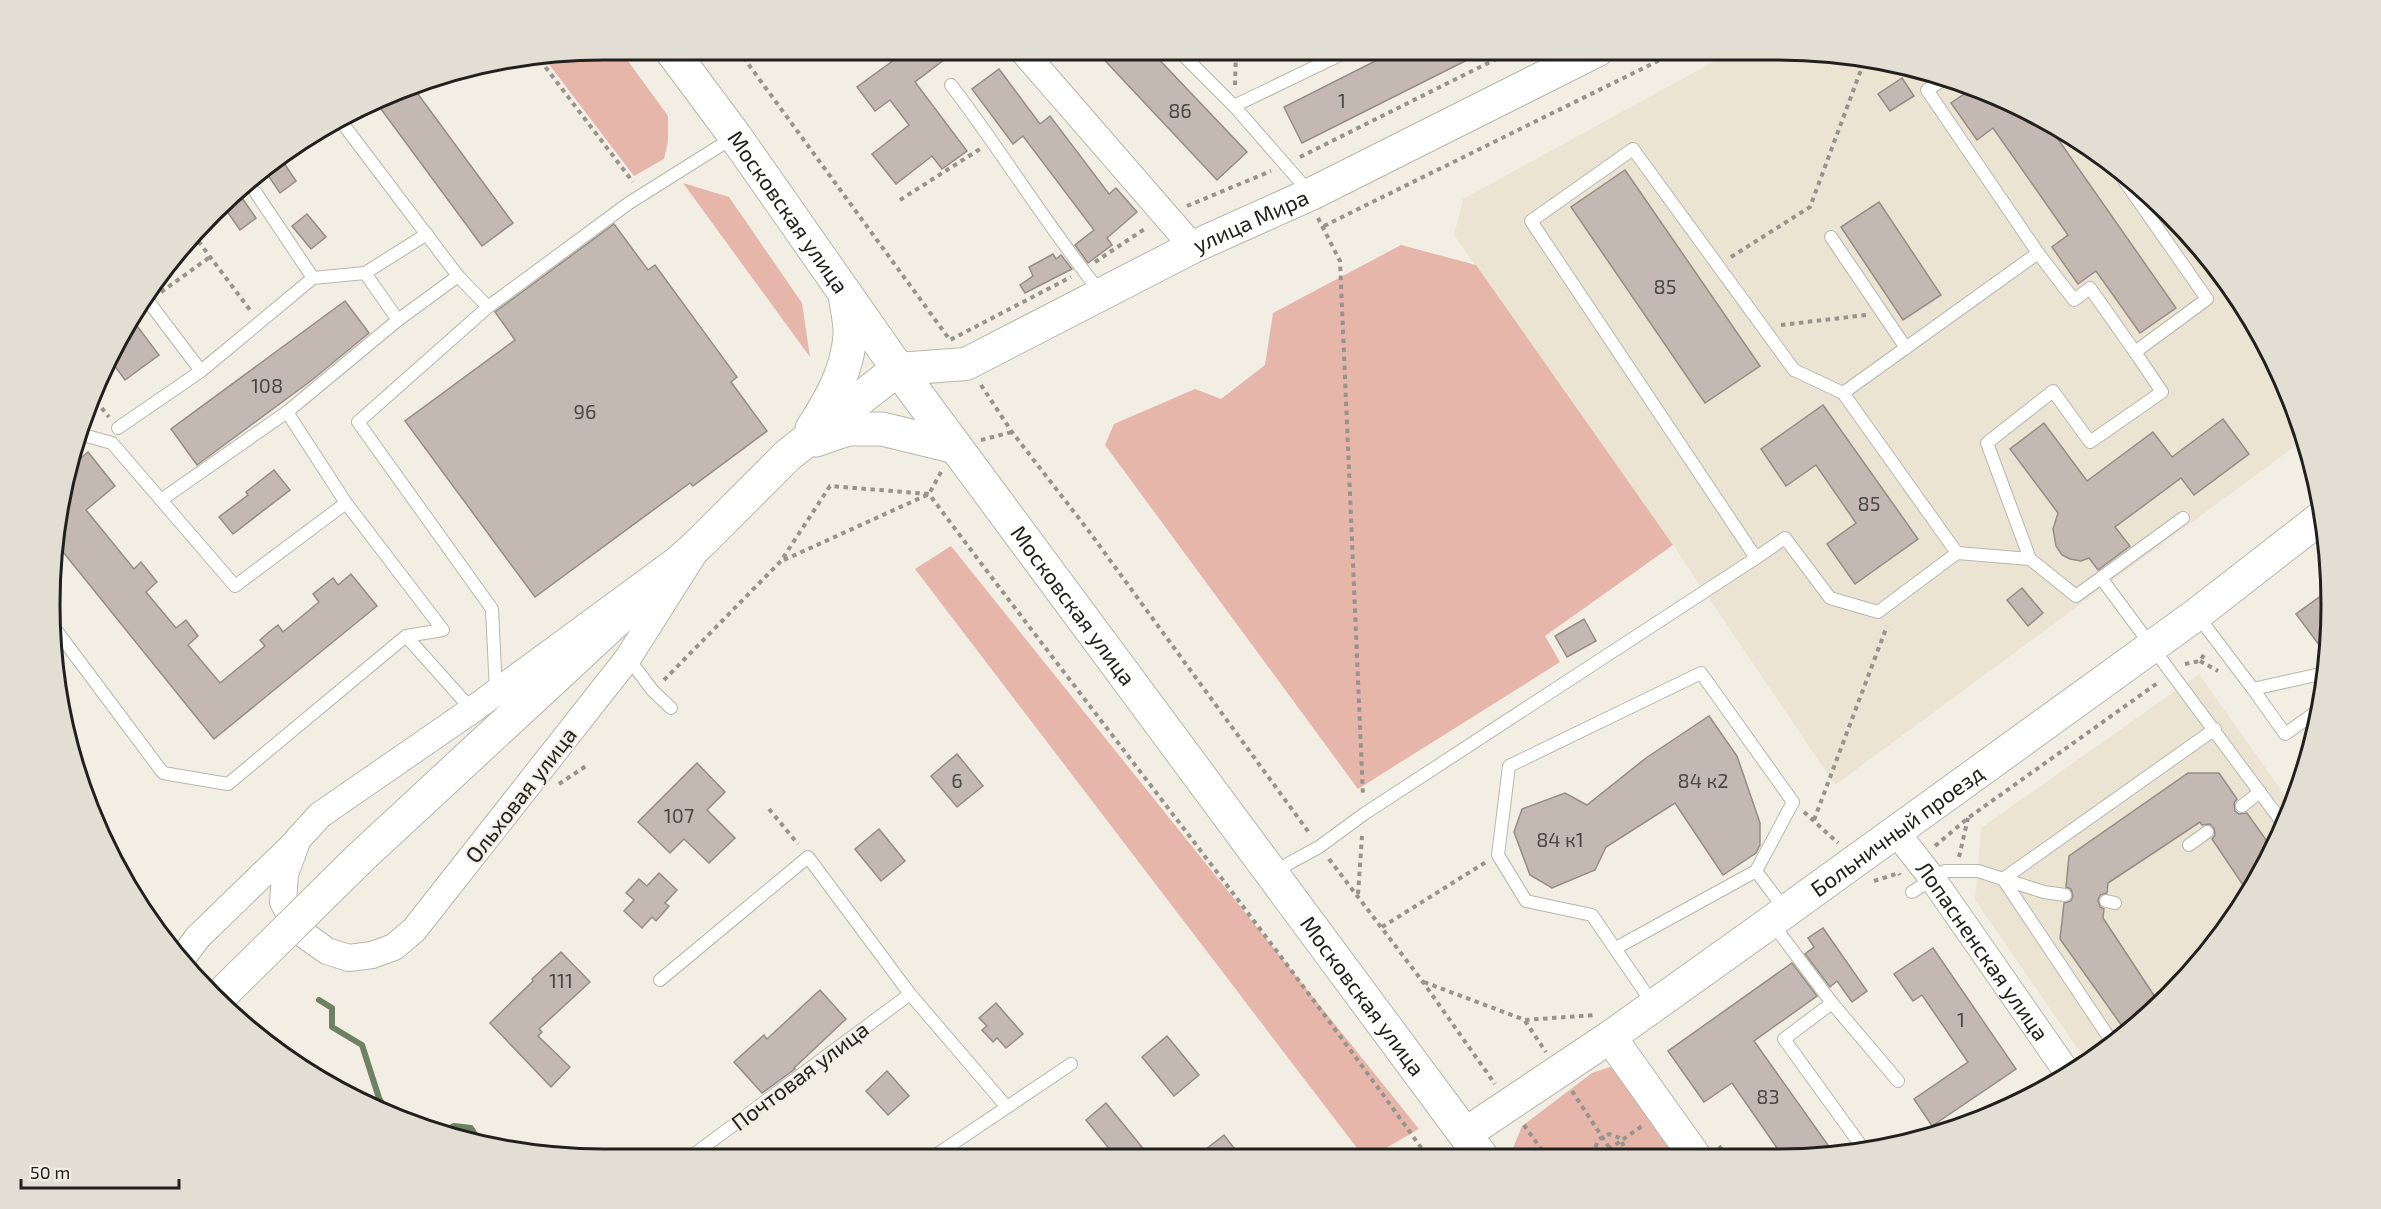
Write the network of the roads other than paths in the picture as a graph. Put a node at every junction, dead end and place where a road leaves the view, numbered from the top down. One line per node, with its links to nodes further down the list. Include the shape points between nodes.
1 (678, 60): 10 (main road, Московская улица)
2 (1031, 60): 16 (street)
3 (1189, 60): 8 (lane)
4 (1329, 60): 8 (lane)
5 (1553, 61): 13 (street, улица Мира)
6 (1936, 84): 17 (lane, via 1927,90)
7 (951, 85): 21 (lane)
8 (1234, 106): 13 (lane)
9 (345, 126): 14 (lane)
10 (735, 136): 22 (main road, Московская улица); 24 (lane, via 629,203)
11 (256, 193): 20 (lane)
12 (2134, 193): 27 (lane, via 2207,299)
13 (1311, 194): 16 (street, улица Мира)
14 (427, 234): 18 (lane); 19 (lane)
15 (1831, 237): 26 (lane)
16 (1193, 247): 21 (street, улица Мира)
17 (2038, 253): 26 (lane); 27 (lane, via 2074,300 2090,288)
18 (365, 273): 20 (lane); 25 (lane)
19 (458, 276): 24 (lane); 25 (lane)
20 (313, 278): 29 (lane)
21 (1092, 282): 28 (street, улица Мира, via 966,364)
22 (845, 293): 28 (main road, Московская улица); 34 (main road, via 850,334 843,370 829,402)
23 (151, 304): 29 (lane)
24 (488, 307): 52 (lane, via 358,422 492,609)
25 (398, 320): 31 (lane)
26 (1906, 348): 30 (lane)
27 (2134, 352): 43 (lane, via 2162,392 2090,442 2053,391 1987,443)
28 (898, 369): 34 (main road, Ольховая улица); 35 (main road, Московская улица)
29 (201, 371): 32 (lane)
30 (1843, 393): 41 (lane); 42 (lane, via 1794,370 1634,149 1531,221)
31 (287, 412): 36 (lane); 37 (lane)
32 (118, 428)
33 (87, 436): 36 (lane, via 112,443)
34 (800, 446): 35 (main road, via 848,429 882,429); 40 (main road, Ольховая улица)
35 (956, 447): 65 (main road, Московская улица)
36 (161, 500): 37 (lane, via 235,586)
37 (346, 503): 46 (lane, via 443,630)
38 (2183, 518): 44 (lane)
39 (2315, 524): 45 (street, Больничный проезд)
40 (702, 541): 49 (street, Ольховая улица); 52 (street, Ольховая улица); 73 (main road, Ольховая улица, bridge, via 361,857)
41 (1957, 553): 42 (lane, via 1878,612 1830,598 1785,538); 43 (lane)
42 (1756, 558): 65 (lane, via 1319,847)
43 (2030, 559): 44 (lane, via 2076,596)
44 (2101, 578): 48 (lane)
45 (2205, 626): 48 (street, Больничный проезд); 51 (lane)
46 (406, 636): 47 (lane, via 228,784 163,773); 54 (lane)
47 (61, 637)
48 (2151, 647): 56 (lane); 60 (street, Больничный проезд)
49 (628, 658): 53 (lane); 62 (street, Ольховая улица, via 414,930 394,947 372,956 349,958 327,951 299,931 282,902 285,874)
50 (2316, 675): 51 (lane)
51 (2253, 689): 55 (lane, via 2285,734)
52 (496, 693): 54 (street, Ольховая улица)
53 (671, 708)
54 (472, 710): 62 (street, Ольховая улица, via 320,815)
55 (2309, 717)
56 (2215, 729): 57 (lane); 66 (lane)
57 (2260, 792): 58 (lane); 59 (lane)
58 (2242, 806)
59 (2278, 817)
60 (1896, 832): 67 (street, Лопасненская улица); 69 (street, Больничный проезд)
61 (2207, 832): 63 (lane)
62 (298, 839): 71 (street, Ольховая улица)
63 (2189, 845)
64 (1756, 871): 69 (lane); 70 (lane); 70 (lane, via 1793,802 1701,673 1509,766 1498,855 1526,901 1592,915)
65 (1271, 873): 84 (main road, Московская улица)
66 (2003, 879): 67 (lane, via 1978,871 1945,871); 68 (lane); 78 (lane)
67 (1922, 885): 80 (street, Лопасненская улица)
68 (2065, 895)
69 (1779, 917): 75 (lane); 76 (street, Больничный проезд)
70 (1616, 948): 76 (lane)
71 (186, 953)
72 (660, 980): 74 (lane, via 808,856)
73 (222, 993)
74 (910, 994): 82 (lane); 85 (lane, Почтовая улица)
75 (1832, 1003): 81 (lane); 83 (lane, via 1784,1039)
76 (1654, 1005): 77 (street, Больничный проезд)
77 (1608, 1025): 84 (street, Больничный проезд, via 1509,1104); 87 (street)
78 (2108, 1036)
79 (1071, 1064): 82 (lane)
80 (2063, 1067)
81 (1898, 1081)
82 (1006, 1106): 86 (lane)
83 (1859, 1142)
84 (1473, 1145)
85 (701, 1149)
86 (944, 1149)
87 (1690, 1149)

